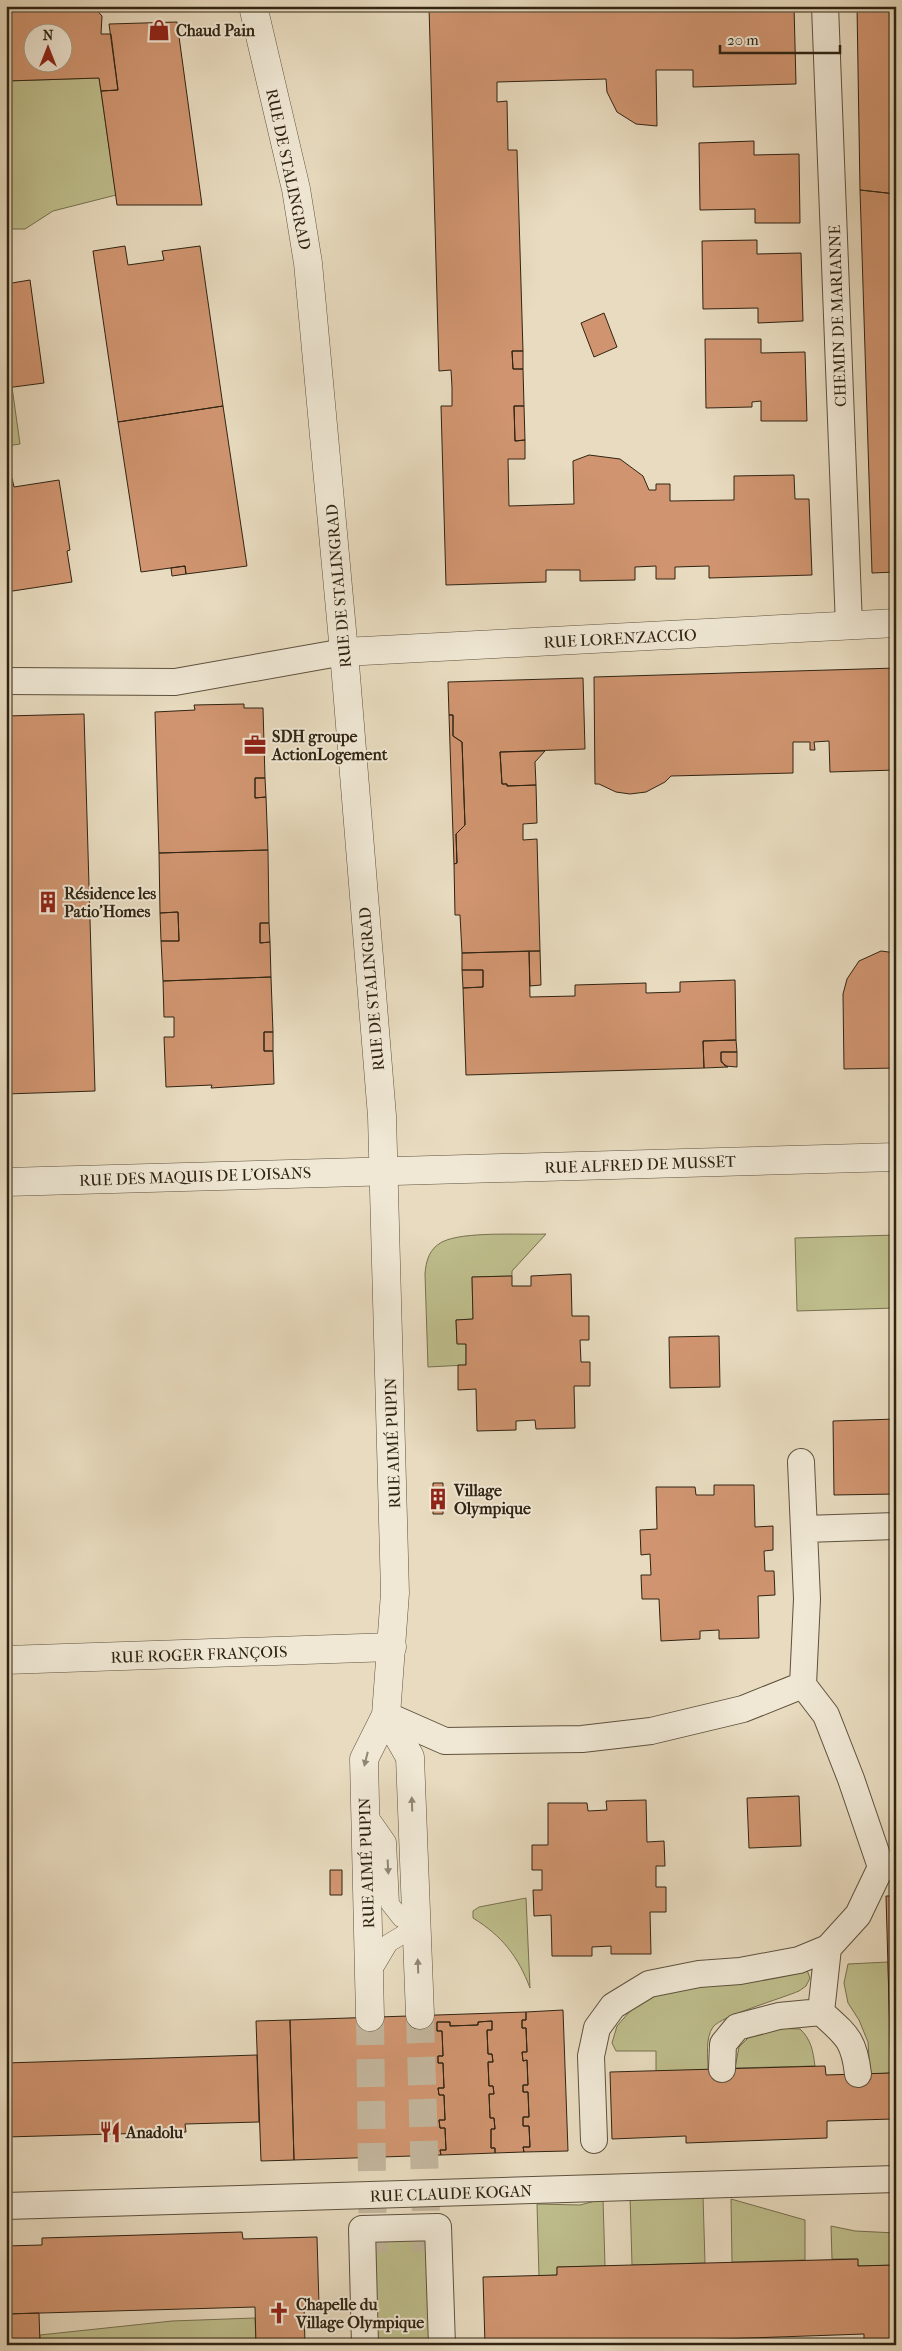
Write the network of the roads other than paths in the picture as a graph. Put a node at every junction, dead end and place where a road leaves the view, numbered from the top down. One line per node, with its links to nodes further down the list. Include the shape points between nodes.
1 (253, 6): 5 (street, RUE DE STALINGRAD, via 296,189 308,263)
2 (825, 6): 4 (street, CHEMIN DE MARIANNE)
3 (896, 623): 4 (street, RUE LORENZACCIO)
4 (849, 626): 5 (street, RUE LORENZACCIO)
5 (344, 652): 6 (street, via 175,682); 8 (street, RUE DE STALINGRAD)
6 (6, 681)
7 (896, 1157): 8 (street, RUE ALFRED DE MUSSET)
8 (384, 1170): 9 (street, RUE DES MAQUIS DE L'OISANS); 13 (street, RUE AIMÉ PUPIN, via 394,1522)
9 (6, 1182)
10 (801, 1462): 12 (street)
11 (896, 1526): 12 (street)
12 (805, 1530): 15 (street, via 807,1599)
13 (392, 1647): 14 (street, RUE ROGER FRANÇOIS); 16 (street, RUE AIMÉ PUPIN)
14 (6, 1660)
15 (803, 1685): 16 (street, via 743,1709 651,1731 582,1739 445,1741); 18 (street, via 826,1715)
16 (386, 1715): 17 (street, RUE AIMÉ PUPIN, one-way to 17, via 364,1758); 19 (street, one-way to 16, via 410,1756)
17 (364, 1808): 19 (lane, one-way to 19, via 387,1842 390,1904 402,1918); 21 (street, RUE AIMÉ PUPIN)
18 (888, 1867): 20 (street, via 858,1915)
19 (416, 1926): 21 (lane, via 389,1943); 23 (street, one-way to 19)
20 (828, 1948): 22 (street); 27 (street, via 799,1960 649,1984 614,2006 598,2028 591,2056)
21 (369, 1978): 24 (street, RUE AIMÉ PUPIN)
22 (821, 2012): 25 (street, via 779,2016 737,2027 723,2044); 26 (street, via 847,2035 855,2052)
23 (420, 2015)
24 (370, 2017)
25 (722, 2069)
26 (858, 2074)
27 (594, 2140)
28 (896, 2180): 29 (street, RUE CLAUDE KOGAN)
29 (6, 2206)
30 (365, 2345): 31 (street, via 362,2229 438,2227)
31 (442, 2345)

